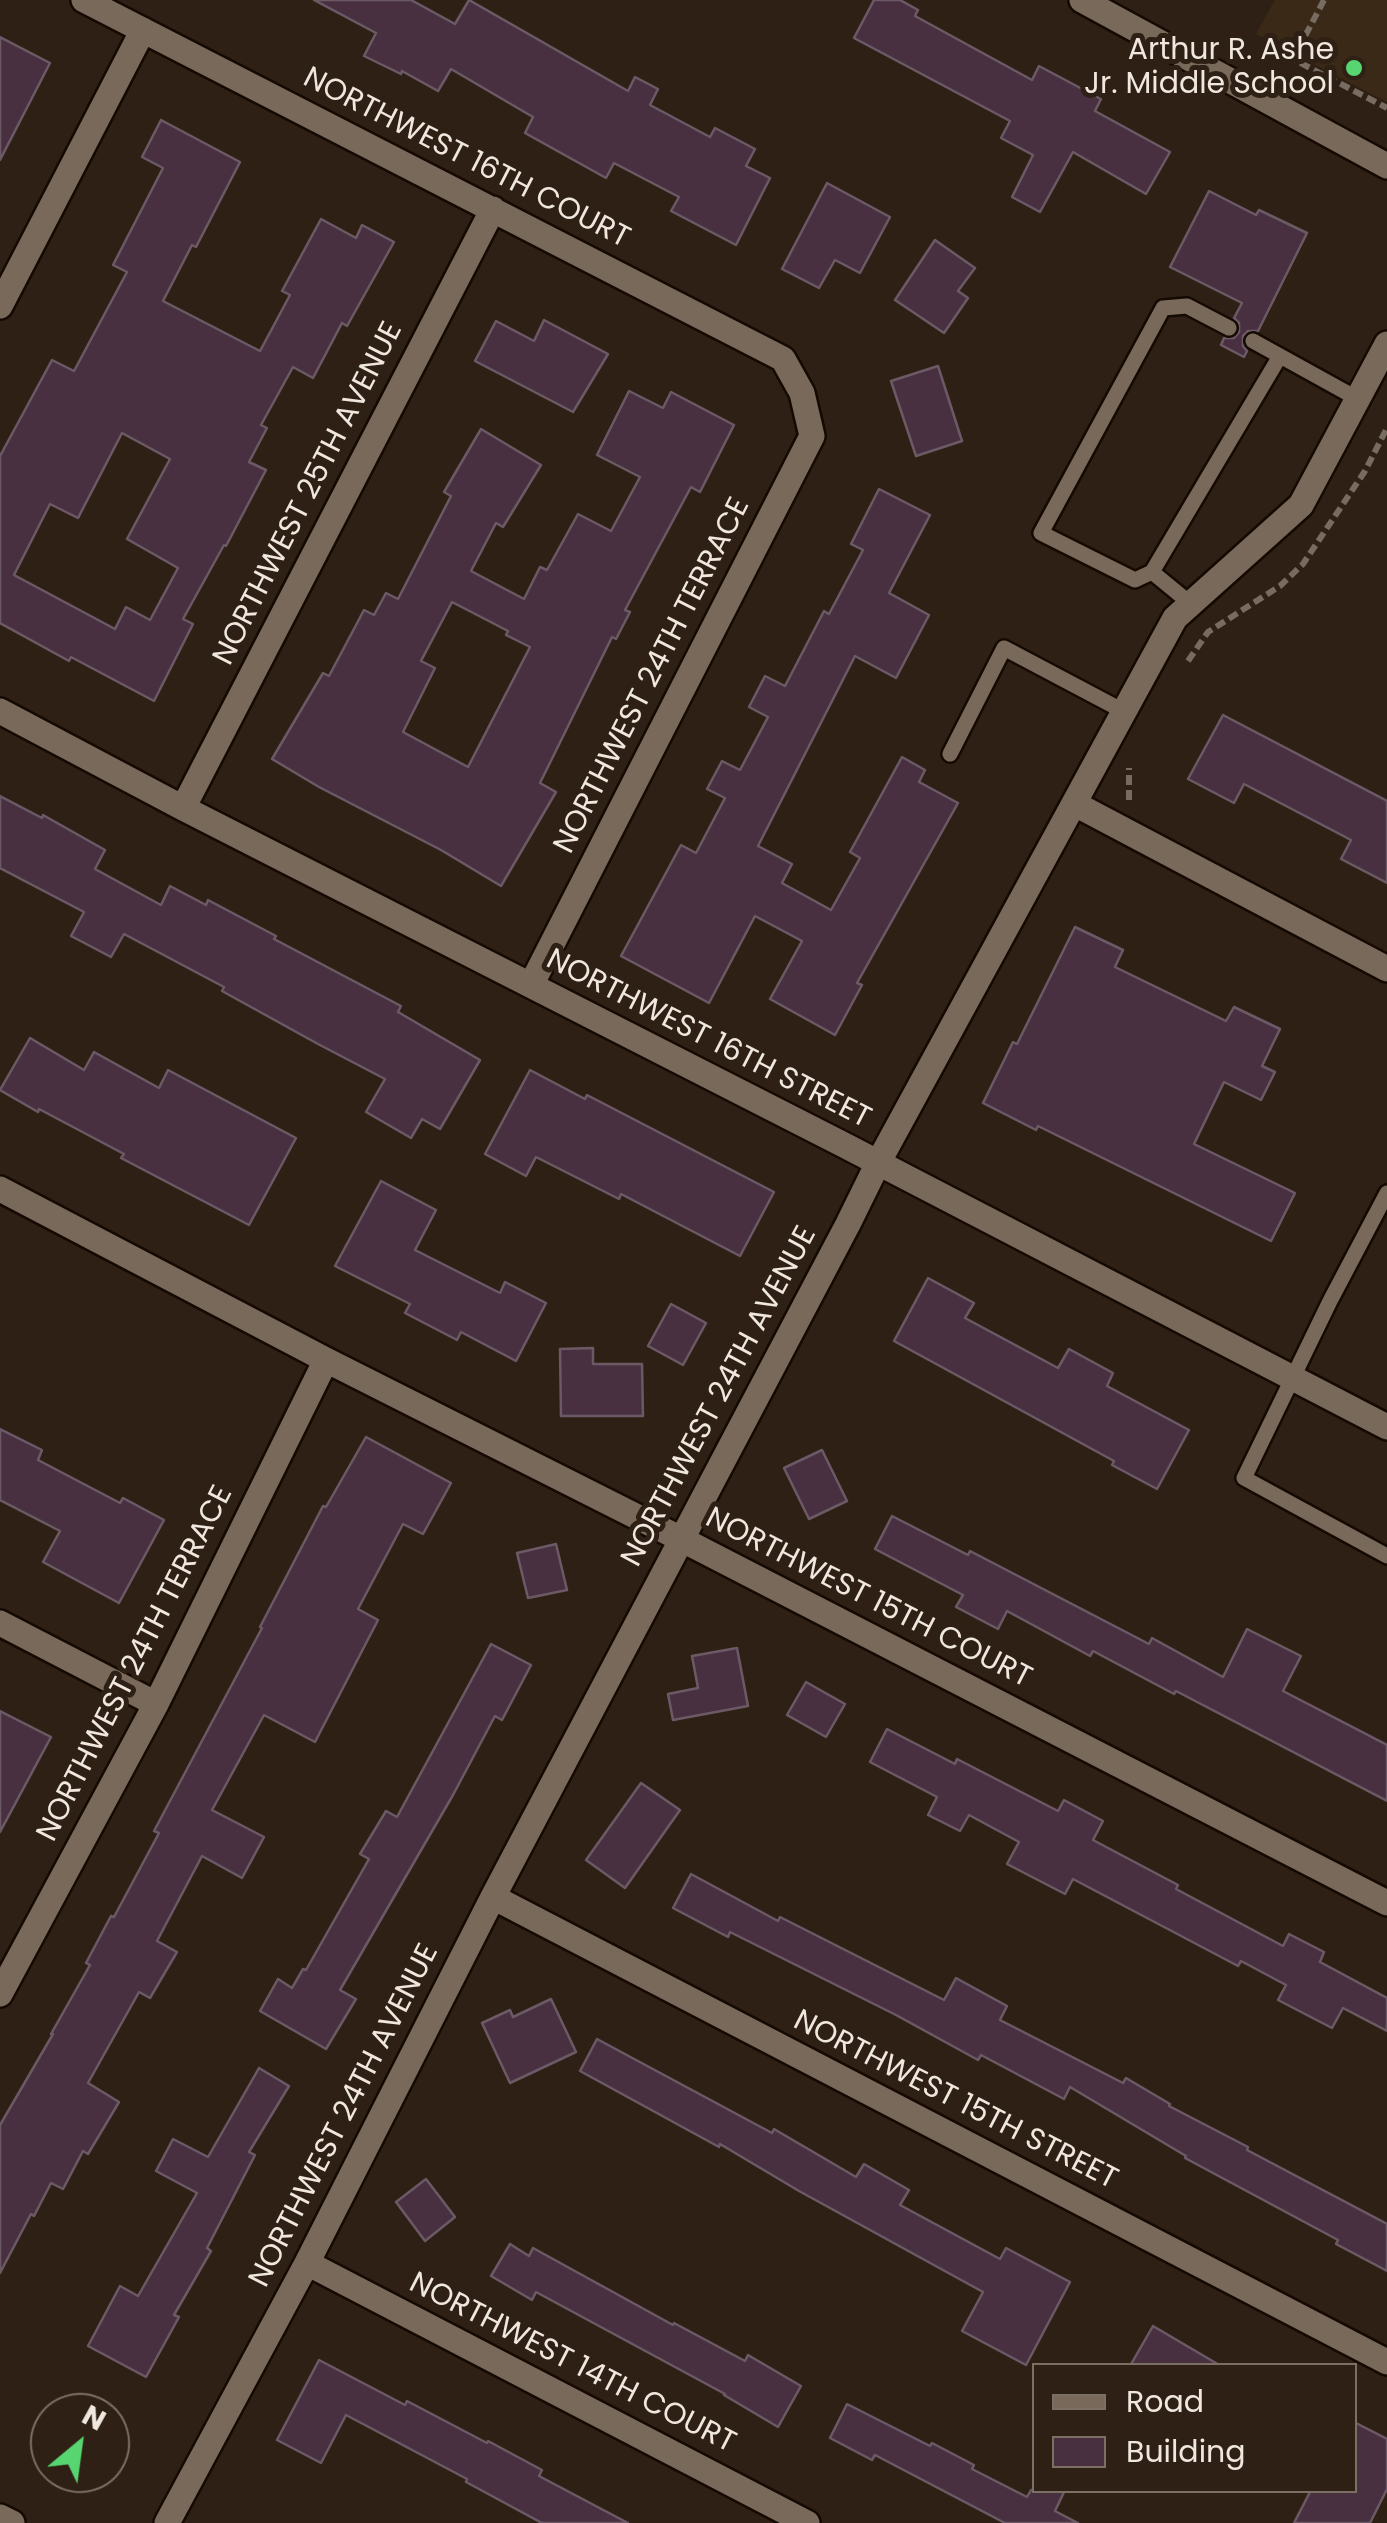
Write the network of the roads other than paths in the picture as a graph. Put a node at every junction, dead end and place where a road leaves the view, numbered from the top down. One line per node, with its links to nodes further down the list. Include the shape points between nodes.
1 (84, 0): 3 (street, NORTHWEST 16TH COURT)
2 (1082, 0): 4 (street)
3 (143, 30): 5 (street, NORTHWEST 16TH COURT); 6 (street)
4 (1387, 166)
5 (492, 209): 11 (street, NORTHWEST 16TH COURT, via 783,359); 19 (street, NORTHWEST 25TH AVENUE)
6 (0, 306)
7 (1229, 328): 13 (lane, via 1187,306 1163,308 1041,533 1135,580)
8 (1252, 340): 10 (lane)
9 (1387, 344): 12 (street, NORTHWEST 24TH AVENUE)
10 (1280, 356): 12 (lane); 13 (lane)
11 (802, 393): 21 (street, NORTHWEST 24TH TERRACE, via 812,436)
12 (1358, 399): 14 (street, NORTHWEST 24TH AVENUE, via 1301,504)
13 (1152, 572): 14 (lane)
14 (1191, 604): 16 (street, NORTHWEST 24TH AVENUE, via 1175,618)
15 (0, 711): 19 (street, NORTHWEST 16TH STREET)
16 (1125, 712): 17 (lane, via 1004,648); 18 (street, NORTHWEST 24TH AVENUE)
17 (950, 754)
18 (1075, 804): 20 (street); 22 (street, NORTHWEST 24TH AVENUE)
19 (183, 808): 21 (street, NORTHWEST 16TH STREET)
20 (1387, 969)
21 (531, 985): 22 (street, NORTHWEST 16TH STREET)
22 (878, 1163): 26 (street, NORTHWEST 16TH STREET); 28 (street, NORTHWEST 24TH AVENUE)
23 (0, 1188): 25 (street, NORTHWEST 15TH COURT)
24 (1387, 1192): 26 (lane)
25 (326, 1360): 28 (street, NORTHWEST 15TH COURT); 31 (street, NORTHWEST 24TH TERRACE)
26 (1293, 1378): 27 (street, NORTHWEST 16TH STREET); 29 (lane, via 1244,1478)
27 (1387, 1427)
28 (681, 1539): 32 (street, NORTHWEST 24TH AVENUE); 33 (street, NORTHWEST 15TH COURT)
29 (1387, 1556)
30 (0, 1623): 31 (street)
31 (156, 1704): 34 (street, NORTHWEST 24TH TERRACE)
32 (493, 1897): 35 (street, NORTHWEST 24TH AVENUE); 36 (street, NORTHWEST 15TH STREET)
33 (1387, 1902)
34 (0, 1994)
35 (307, 2263): 39 (street, NORTHWEST 24TH AVENUE); 40 (street, NORTHWEST 14TH COURT)
36 (1387, 2362)
37 (0, 2517): 38 (street)
38 (12, 2523)
39 (167, 2523)
40 (807, 2523)

